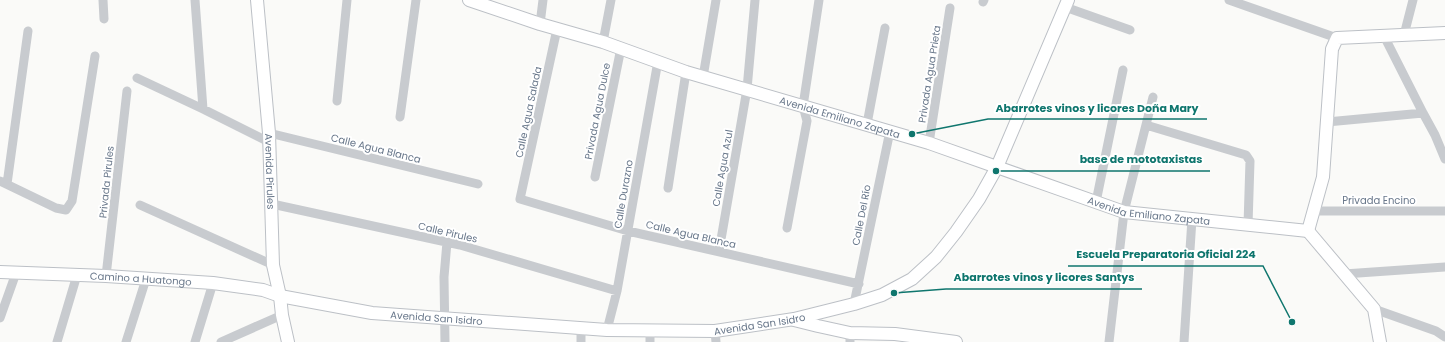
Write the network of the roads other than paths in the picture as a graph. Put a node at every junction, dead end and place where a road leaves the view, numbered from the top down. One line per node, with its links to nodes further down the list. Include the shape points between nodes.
1 (103, 0): 16 (street)
2 (195, 0): 39 (street)
3 (257, 0): 46 (main road, Avenida Pirules)
4 (347, 0): 37 (street)
5 (416, 0): 41 (street)
6 (469, 0): 17 (main road, Avenida Emiliano Zapata)
7 (543, 0): 17 (street)
8 (611, 0): 26 (street)
9 (716, 0): 32 (street)
10 (755, 0): 34 (street, Calle Agua Azul)
11 (819, 0): 38 (street)
12 (1229, 0): 25 (street)
13 (1413, 0): 23 (street)
14 (1067, 4): 20 (street); 49 (main road, Avenida San Isidro)
15 (950, 8): 47 (street, Privada Agua Prieta)
16 (104, 18)
17 (540, 24): 19 (main road, Avenida Emiliano Zapata)
18 (885, 28): 43 (street)
19 (557, 29): 26 (main road, Avenida Emiliano Zapata); 54 (street, Calle Agua Salada)
20 (1130, 30)
21 (28, 31): 51 (street)
22 (1445, 33): 23 (main road)
23 (1404, 35): 24 (main road)
24 (1384, 36): 25 (main road); 40 (street)
25 (1337, 38): 42 (main road, via 1332,49)
26 (603, 42): 27 (main road, Avenida Emiliano Zapata)
27 (621, 48): 29 (main road, Avenida Emiliano Zapata); 50 (street, Privada Agua Dulce)
28 (95, 56): 51 (street, via 72,201 66,210 56,208)
29 (658, 61): 31 (main road, Avenida Emiliano Zapata); 64 (street, Calle Durazno)
30 (1123, 70): 55 (street)
31 (686, 72): 32 (main road, Avenida Emiliano Zapata); 53 (street)
32 (703, 77): 34 (main road, Avenida Emiliano Zapata)
33 (137, 78): 39 (street, Calle Agua Blanca)
34 (747, 89): 38 (main road, Avenida Emiliano Zapata); 67 (street, Calle Agua Azul)
35 (127, 92): 74 (street, Privada Pirules)
36 (1154, 97): 44 (street)
37 (337, 101)
38 (803, 106): 43 (main road, Avenida Emiliano Zapata); 63 (street, via 807,121)
39 (203, 109): 46 (street, Calle Agua Blanca)
40 (1423, 113): 42 (street); 48 (street)
41 (400, 118)
42 (1327, 122): 58 (main road, via 1323,176)
43 (867, 124): 45 (main road, Avenida Emiliano Zapata)
44 (1146, 125): 60 (street); 62 (street, via 1246,155 1250,160)
45 (890, 131): 47 (main road, Avenida Emiliano Zapata); 77 (street, Calle Del Río)
46 (269, 137): 52 (street, Calle Agua Blanca); 56 (main road, Avenida Pirules)
47 (929, 143): 49 (main road, Avenida Emiliano Zapata)
48 (1445, 159)
49 (997, 168): 55 (main road, Avenida Emiliano Zapata); 80 (main road, Avenida San Isidro, via 979,199 936,257 912,279 882,295)
50 (595, 178)
51 (4, 182)
52 (478, 184)
53 (668, 188)
54 (520, 199): 64 (street, Calle Agua Blanca)
55 (1096, 202): 60 (main road, Avenida Emiliano Zapata)
56 (272, 204): 66 (street, Calle Pirules); 68 (main road, Avenida Pirules)
57 (140, 205): 68 (street)
58 (1313, 211): 59 (street, Privada Encino); 65 (main road)
59 (1445, 211)
60 (1124, 212): 61 (main road, Avenida Emiliano Zapata); 101 (street)
61 (1192, 219): 62 (main road, Avenida Emiliano Zapata); 102 (street)
62 (1248, 225): 65 (main road, Avenida Emiliano Zapata)
63 (787, 228)
64 (628, 231): 67 (street, Calle Agua Blanca); 78 (street, Calle Durazno)
65 (1308, 231): 72 (main road)
66 (447, 242): 78 (street, Calle Pirules); 84 (street)
67 (719, 251): 77 (street, Calle Agua Blanca)
68 (273, 265): 79 (main road, Avenida Pirules)
69 (1445, 267): 72 (street)
70 (0, 272): 71 (main road, Camino a Huatongo)
71 (16, 273): 73 (main road, Camino a Huatongo); 83 (street)
72 (1344, 274): 81 (main road)
73 (77, 275): 74 (main road, Camino a Huatongo); 93 (street)
74 (106, 276): 75 (main road, Camino a Huatongo)
75 (146, 278): 76 (main road, Camino a Huatongo); 94 (street)
76 (213, 283): 79 (main road, Camino a Huatongo, via 263,290); 95 (street)
77 (859, 284): 80 (street, Calle Del Río)
78 (617, 291): 87 (street, Calle Durazno)
79 (280, 296): 82 (main road, Avenida Pirules); 84 (main road, Avenida San Isidro, via 372,312)
80 (854, 304): 85 (main road, Avenida San Isidro)
81 (1374, 309): 90 (street, via 1436,331); 103 (main road)
82 (282, 315): 96 (street); 97 (main road, Avenida Pirules)
83 (0, 318)
84 (444, 319): 86 (main road, Avenida San Isidro); 98 (street)
85 (794, 320): 89 (main road, Avenida San Isidro); 91 (main road)
86 (581, 328): 87 (main road, Avenida San Isidro); 99 (street)
87 (607, 330): 88 (main road, Avenida San Isidro)
88 (650, 336): 89 (main road, Avenida San Isidro)
89 (716, 336)
90 (1445, 337)
91 (850, 338): 92 (main road)
92 (895, 338): 100 (main road)
93 (57, 342)
94 (126, 342)
95 (195, 342)
96 (221, 342)
97 (288, 342)
98 (445, 342)
99 (581, 342)
100 (955, 342)
101 (1109, 342)
102 (1184, 342)
103 (1380, 342)

